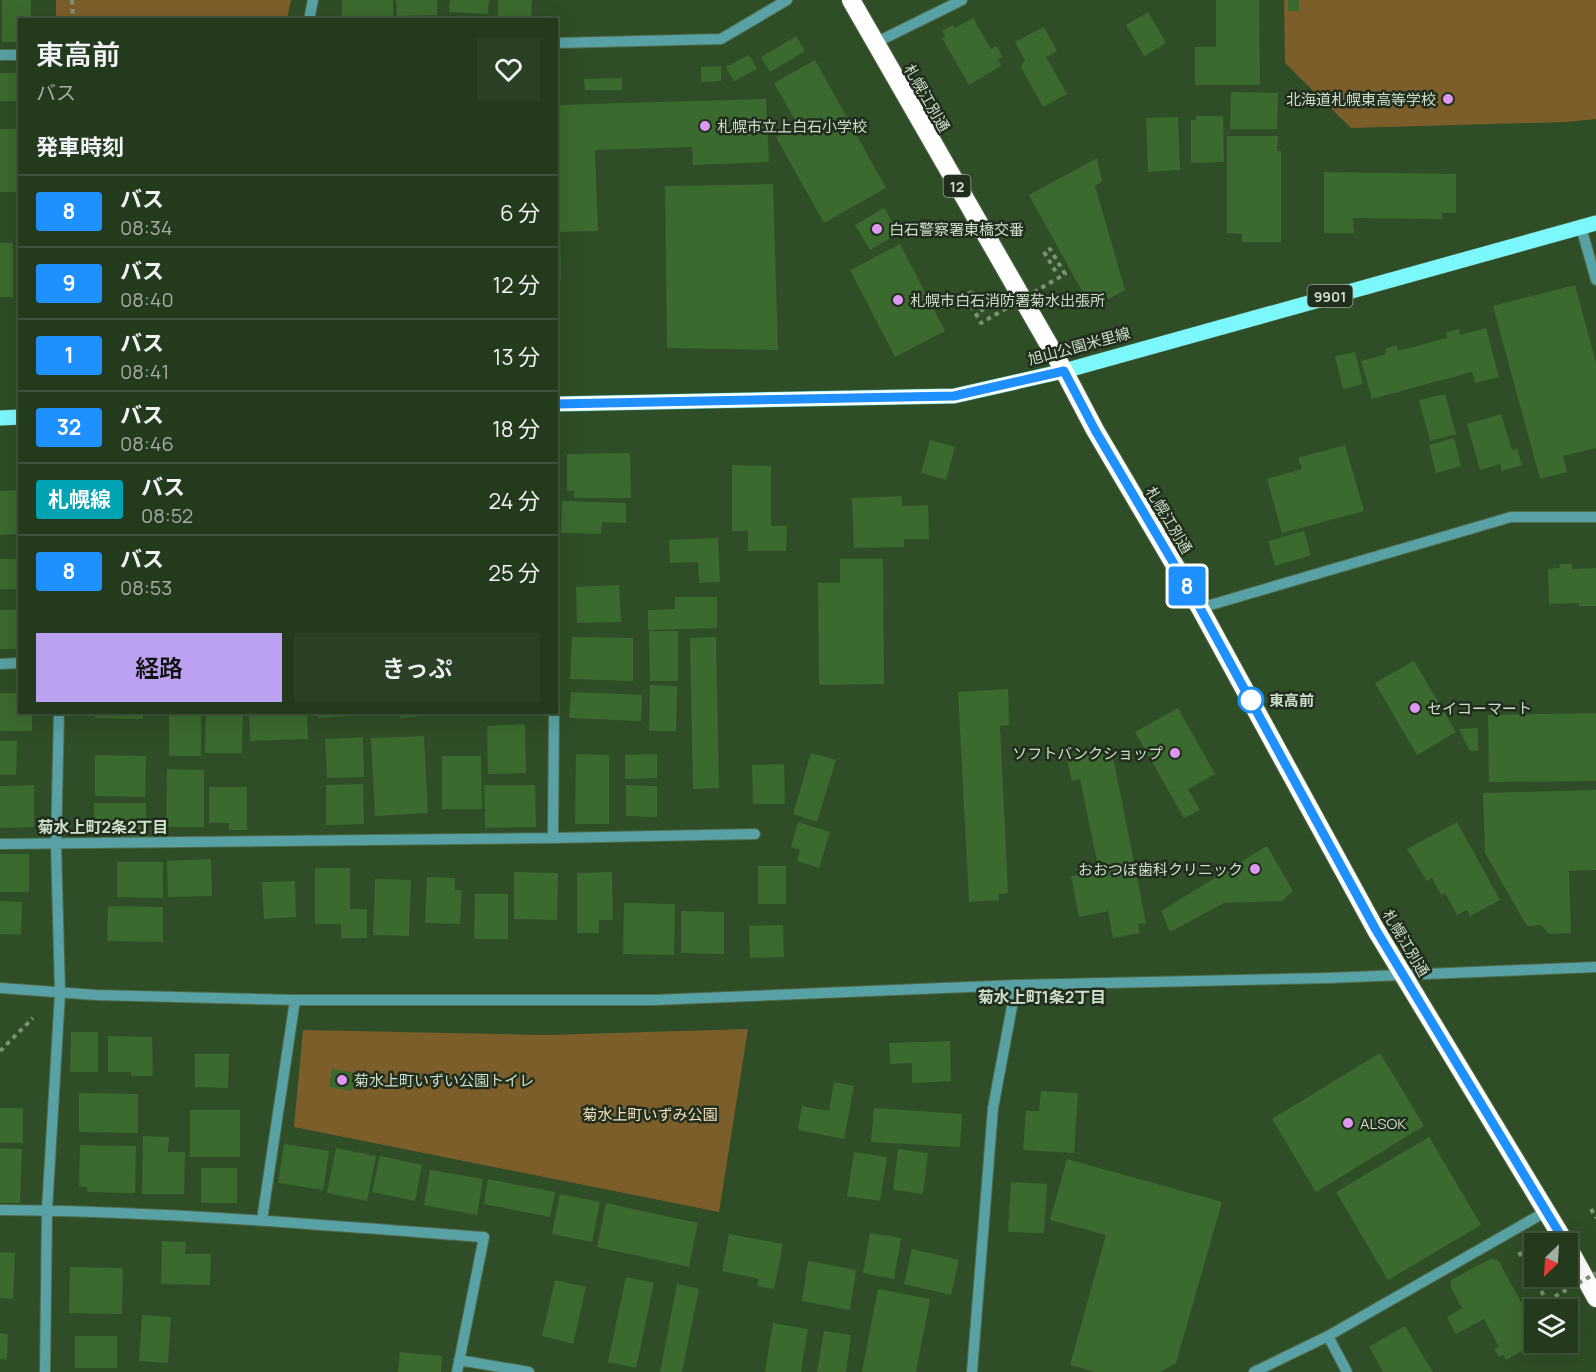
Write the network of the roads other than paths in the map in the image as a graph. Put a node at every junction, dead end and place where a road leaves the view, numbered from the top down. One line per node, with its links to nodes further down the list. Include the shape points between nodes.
1 (313, 0): 5 (street)
2 (787, 0): 6 (street, via 721,39)
3 (851, 0): 7 (highway, 札幌江別通 / 12)
4 (962, 0): 7 (street)
5 (309, 18)
6 (558, 43)
7 (875, 43): 13 (highway, 札幌江別通 / 12)
8 (0, 55): 9 (street)
9 (18, 55)
10 (1596, 223): 11 (main road, 旭山公園米里線 / 9901)
11 (1581, 227): 12 (street); 13 (main road, 旭山公園米里線 / 9901)
12 (1596, 280)
13 (1064, 371): 14 (main road, 旭山公園米里線 / 9901, via 954,396); 18 (highway, 札幌江別通 / 12)
14 (558, 404)
15 (18, 417): 16 (main road)
16 (0, 418)
17 (1596, 517): 18 (street, via 1511,517)
18 (1200, 608): 28 (highway, 札幌江別通 / 12, via 1376,930)
19 (18, 663): 20 (street)
20 (0, 664)
21 (59, 714): 26 (street)
22 (554, 714): 24 (street)
23 (755, 834): 24 (street)
24 (553, 838): 26 (street)
25 (0, 844): 26 (street)
26 (56, 844): 31 (street)
27 (1596, 967): 28 (street)
28 (1406, 975): 29 (street); 35 (highway, 札幌江別通 / 12)
29 (1016, 985): 32 (street, via 654,1000); 45 (street, via 993,1108)
30 (0, 988): 31 (street)
31 (60, 993): 32 (street); 34 (street)
32 (294, 1000): 36 (street)
33 (0, 1210): 34 (street)
34 (47, 1210): 36 (street); 42 (street)
35 (1547, 1211): 37 (highway, 札幌江別通 / 12); 40 (street)
36 (262, 1220): 41 (street, via 484,1237)
37 (1560, 1233)
38 (1578, 1265): 39 (highway, 札幌江別通 / 12)
39 (1596, 1298)
40 (1328, 1336): 46 (street); 47 (street)
41 (459, 1360): 43 (street); 44 (street)
42 (45, 1372)
43 (457, 1372)
44 (529, 1372)
45 (972, 1372)
46 (1254, 1372)
47 (1347, 1372)

